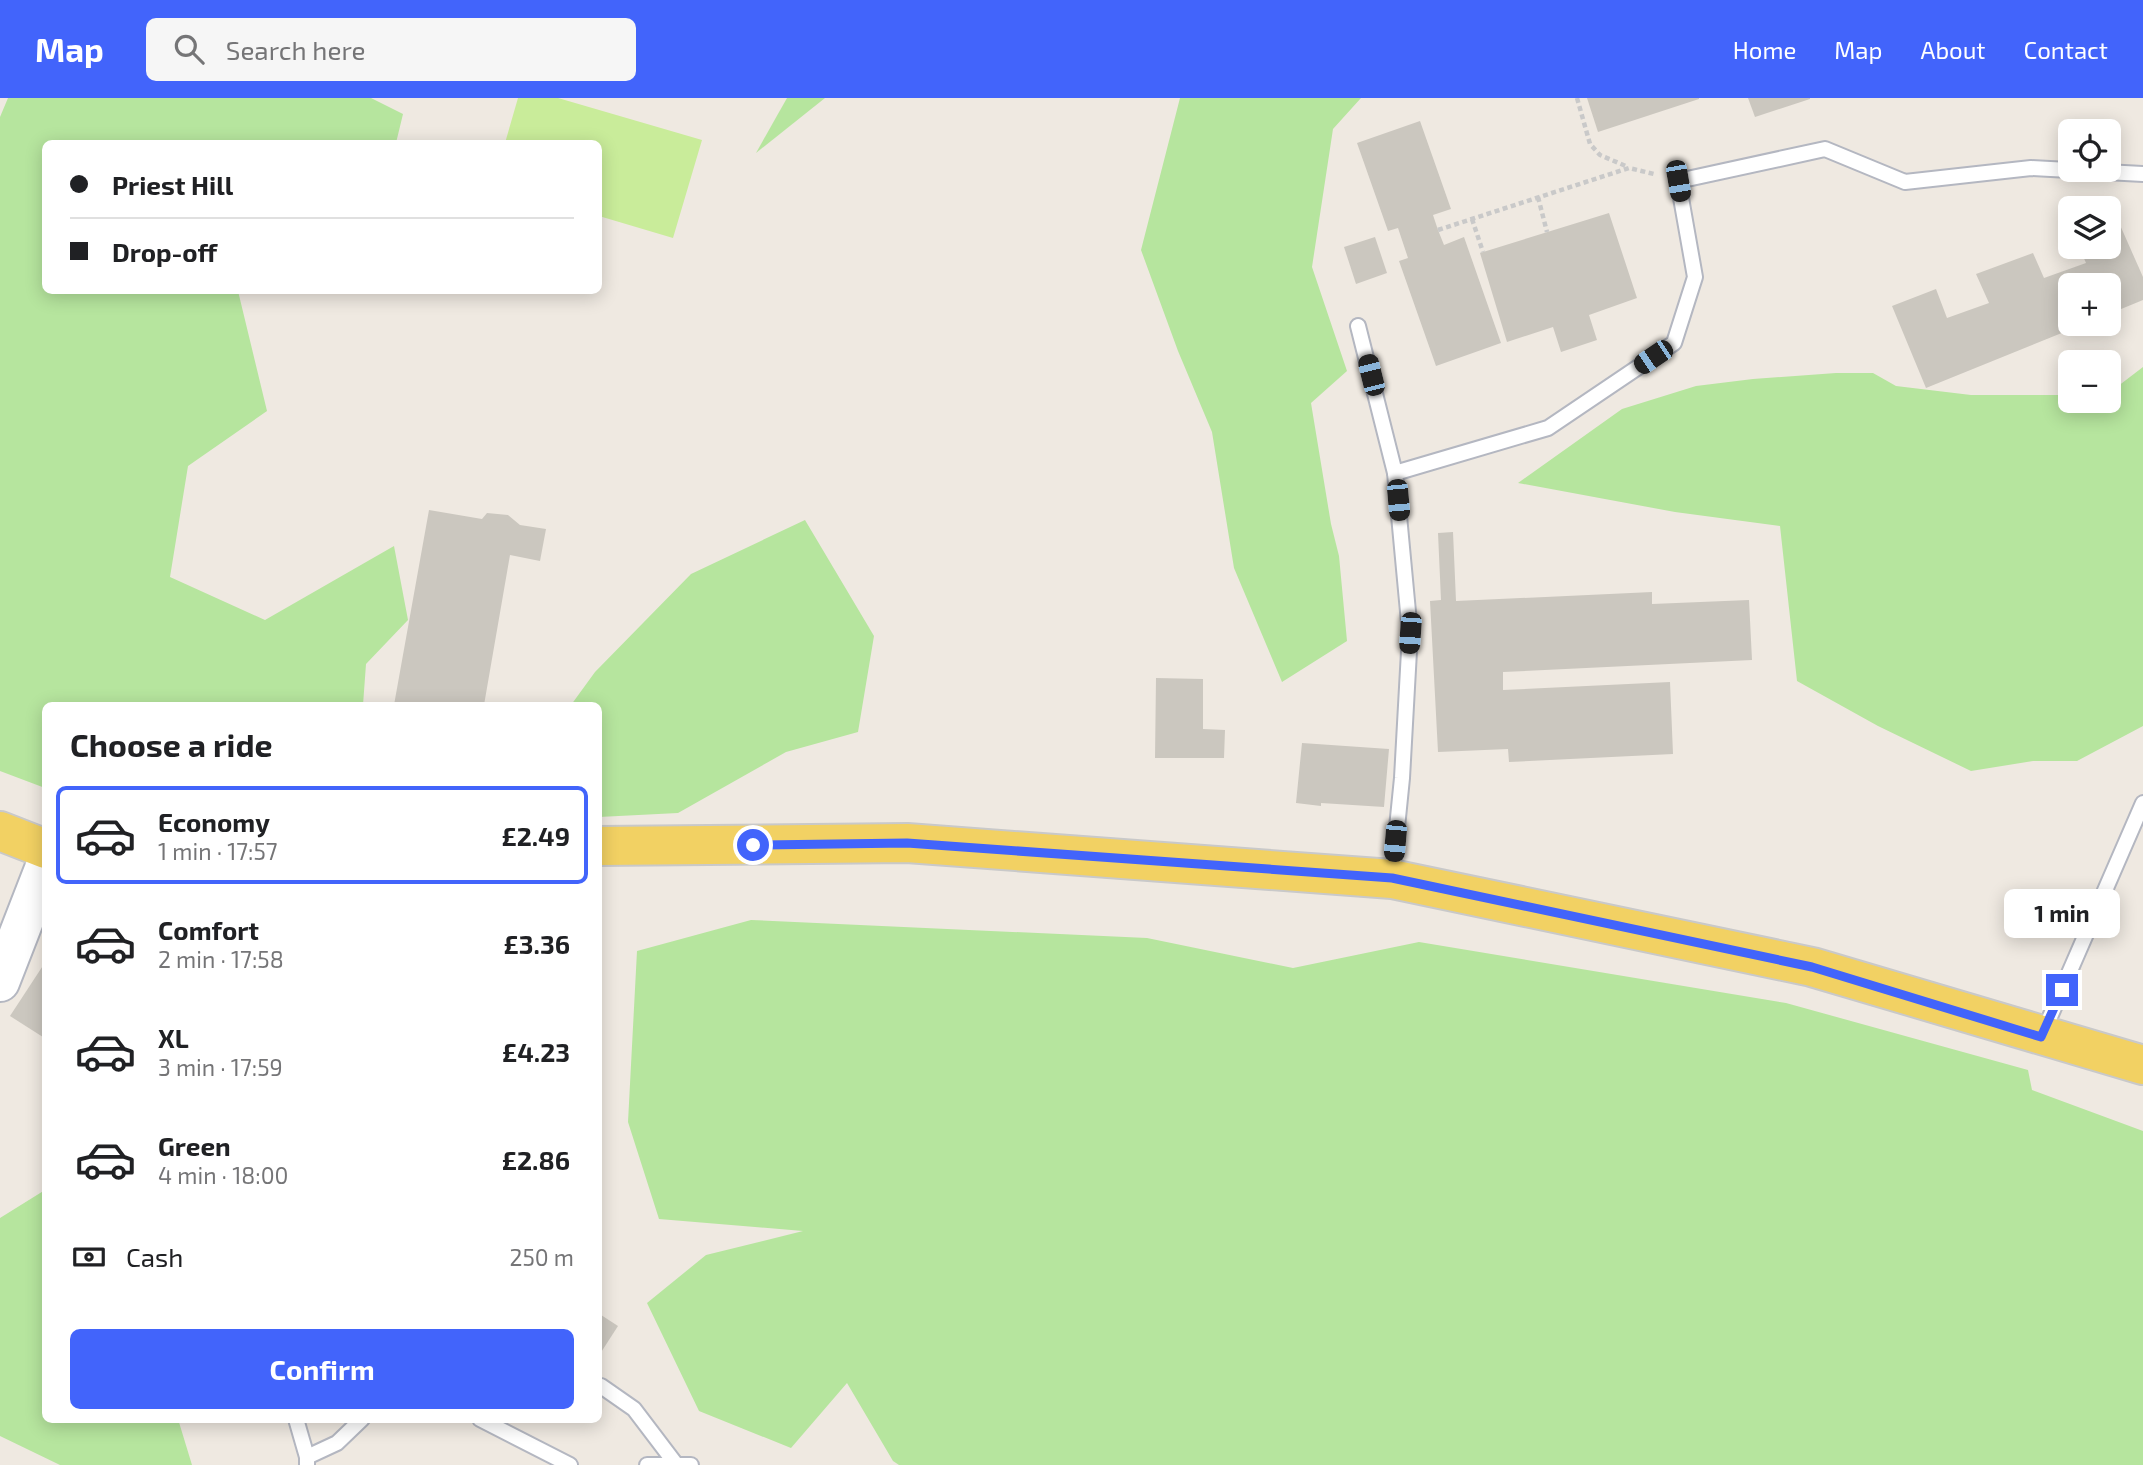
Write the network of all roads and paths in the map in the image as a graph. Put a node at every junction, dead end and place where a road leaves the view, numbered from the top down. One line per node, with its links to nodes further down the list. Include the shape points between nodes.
1 (1577, 98): 2 (path, via 1590,144 1600,155)
2 (1629, 168): 4 (path); 5 (path)
3 (2143, 174): 4 (lane, via 2031,168 1905,182 1825,149)
4 (1678, 181): 11 (lane, via 1695,277 1674,343 1548,428)
5 (1538, 197): 6 (path); 8 (path)
6 (1472, 219): 7 (path); 9 (path)
7 (1438, 230)
8 (1547, 232)
9 (1483, 252)
10 (1359, 326): 11 (lane)
11 (1395, 473): 17 (lane, via 1410,633)
12 (2143, 803): 19 (lane)
13 (0, 831): 15 (main road)
14 (602, 846): 17 (main road, via 907,843)
15 (42, 847)
16 (42, 874): 18 (main road)
17 (1392, 878): 19 (main road, via 1812,967)
18 (0, 982)
19 (2041, 1037): 20 (main road)
20 (2143, 1065)
21 (602, 1388): 26 (lane, via 634,1409)
22 (297, 1423): 25 (lane)
23 (358, 1423): 25 (lane, via 337,1443)
24 (488, 1423): 27 (lane)
25 (307, 1461)
26 (675, 1463): 28 (lane); 29 (lane)
27 (570, 1465)
28 (647, 1465)
29 (691, 1465)

